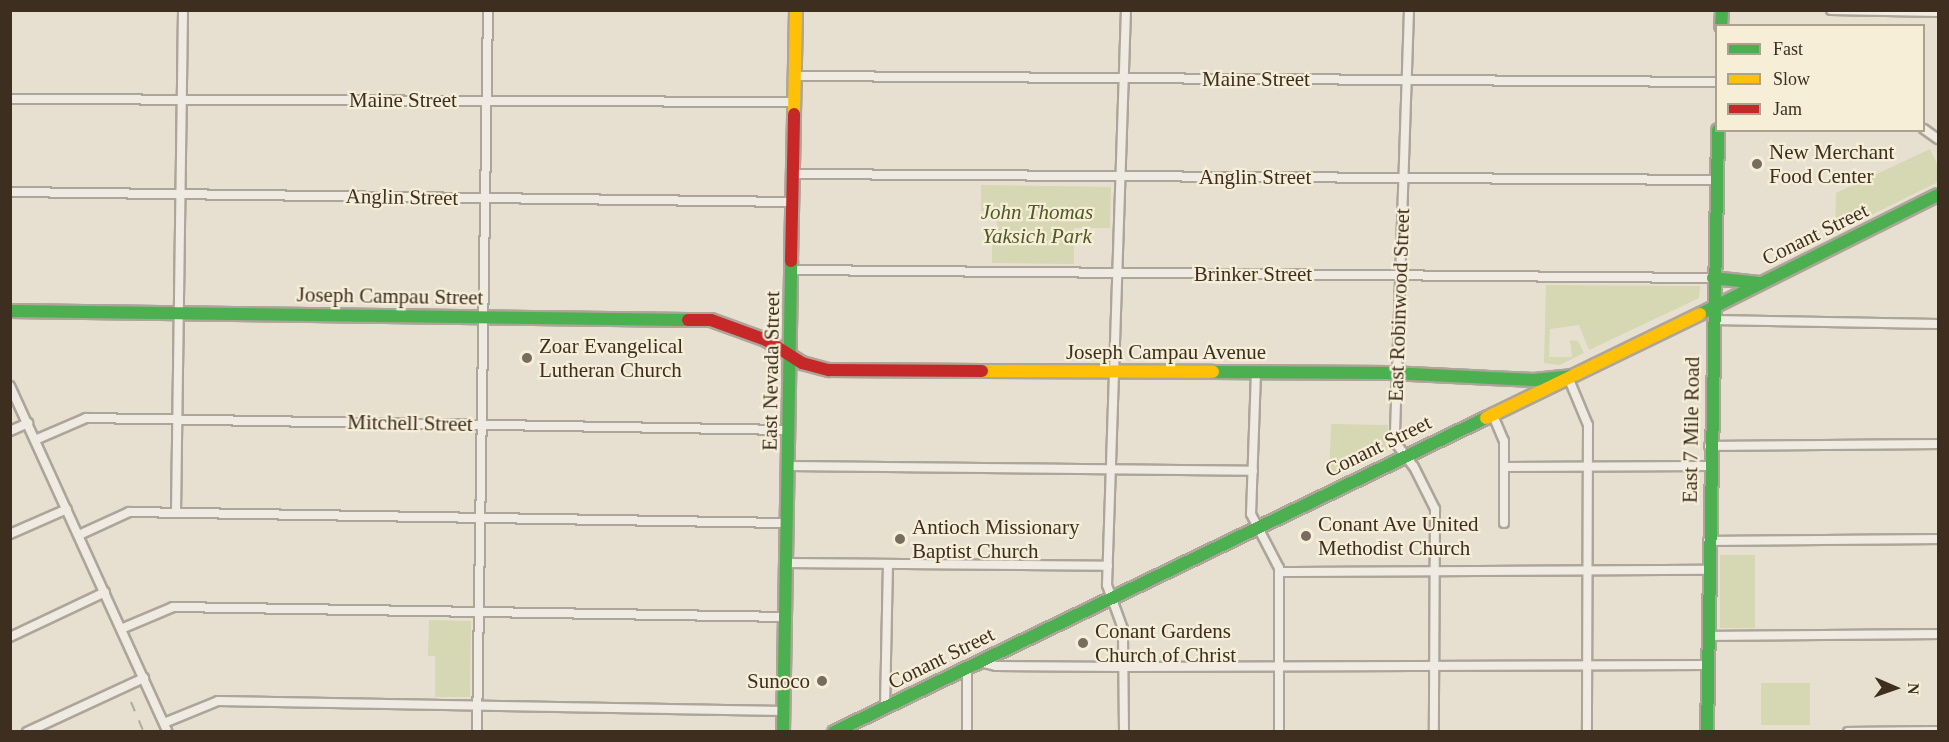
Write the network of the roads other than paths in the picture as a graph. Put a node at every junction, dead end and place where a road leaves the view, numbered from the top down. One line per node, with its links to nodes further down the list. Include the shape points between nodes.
1 (183, 10): 13 (street)
2 (488, 10): 14 (street)
3 (796, 10): 8 (street, East Nevada Street)
4 (1126, 10): 9 (street)
5 (1409, 10): 10 (street, East Robinwood Street)
6 (1831, 10): 7 (street)
7 (1938, 12)
8 (796, 76): 9 (street, Maine Street); 15 (street, East Nevada Street)
9 (1124, 78): 10 (street, Maine Street); 20 (street)
10 (1407, 80): 11 (street, Maine Street); 21 (street, East Robinwood Street)
11 (1715, 82)
12 (10, 99): 13 (street, Maine Street)
13 (183, 99): 14 (street, Maine Street); 24 (street)
14 (487, 100): 15 (street, Maine Street); 26 (street)
15 (795, 102): 19 (street, East Nevada Street)
16 (1925, 130): 18 (street)
17 (1718, 132): 22 (street, East 7 Mile Road)
18 (1938, 139)
19 (794, 174): 20 (street, Anglin Street); 27 (street, East Nevada Street)
20 (1121, 176): 21 (street, Anglin Street); 29 (street)
21 (1404, 178): 22 (street, Anglin Street); 30 (street, East Robinwood Street)
22 (1716, 180): 31 (street, East 7 Mile Road)
23 (10, 192): 24 (street, Anglin Street)
24 (183, 194): 26 (street, Anglin Street); 35 (street)
25 (1938, 195): 32 (street, Conant Street)
26 (487, 198): 27 (street, Anglin Street); 36 (street)
27 (794, 202): 28 (street, East Nevada Street)
28 (792, 270): 29 (street, Brinker Street); 40 (street, East Nevada Street)
29 (1118, 273): 30 (street, Brinker Street); 41 (street)
30 (1400, 275): 31 (street, Brinker Street); 43 (street, East Robinwood Street)
31 (1713, 278): 32 (street); 33 (street, East 7 Mile Road)
32 (1759, 283): 33 (street, Conant Street)
33 (1713, 306): 37 (street, East 7 Mile Road); 44 (street, Conant Street)
34 (10, 311): 35 (street, Joseph Campau Street)
35 (180, 313): 36 (street, Joseph Campau Street); 47 (street)
36 (484, 317): 39 (street, Joseph Campau Street, via 711,320); 49 (street)
37 (1713, 321): 38 (street); 54 (street, East 7 Mile Road)
38 (1938, 324)
39 (766, 340): 40 (street, Joseph Campau Avenue)
40 (790, 357): 41 (street, Joseph Campau Avenue, via 829,370); 50 (street, East Nevada Street)
41 (1114, 371): 42 (street, Joseph Campau Avenue); 60 (street)
42 (1256, 372): 43 (street, Joseph Campau Avenue); 61 (street)
43 (1397, 373): 44 (street, Joseph Campau Avenue, via 1534,380); 55 (street, East Robinwood Street, via 1395,442)
44 (1570, 378): 46 (street, Conant Street); 59 (street, via 1588,420)
45 (10, 386): 48 (street)
46 (1492, 413): 55 (street, Conant Street); 57 (street, via 1504,441)
47 (178, 420): 49 (street, Mitchell Street); 52 (street, Mitchell Street, via 78,418); 63 (street)
48 (28, 423): 51 (street); 52 (street)
49 (482, 424): 50 (street, Mitchell Street); 64 (street)
50 (790, 430): 56 (street, East Nevada Street)
51 (10, 431)
52 (35, 440): 62 (street)
53 (1938, 444): 54 (street)
54 (1709, 446): 58 (street, East 7 Mile Road)
55 (1402, 456): 67 (street, Conant Street); 78 (street, East Robinwood Street, via 1414,467 1434,504)
56 (788, 466): 60 (street); 65 (street, East Nevada Street)
57 (1504, 466): 59 (street); 66 (street)
58 (1709, 466): 59 (street); 71 (street, East 7 Mile Road)
59 (1588, 467): 75 (street)
60 (1111, 468): 61 (street); 74 (street)
61 (1253, 470): 67 (street, via 1251,514)
62 (67, 508): 68 (street); 69 (street)
63 (176, 513): 64 (street); 69 (street, via 123,513)
64 (481, 518): 65 (street); 81 (street)
65 (788, 523): 72 (street, East Nevada Street)
66 (1504, 523)
67 (1255, 527): 77 (street); 80 (street, Conant Street)
68 (10, 534)
69 (79, 535): 79 (street)
70 (1938, 539): 71 (street)
71 (1708, 541): 76 (street, East 7 Mile Road)
72 (787, 563): 73 (street); 82 (street, East Nevada Street)
73 (888, 564): 74 (street); 96 (street)
74 (1108, 566): 80 (street)
75 (1588, 570): 76 (street); 78 (street); 88 (street)
76 (1708, 570): 85 (street, East 7 Mile Road)
77 (1280, 572): 78 (street); 90 (street)
78 (1436, 572): 91 (street, East Robinwood Street)
79 (105, 592): 83 (street); 86 (street)
80 (1110, 598): 87 (street, Conant Street); 93 (street, via 1123,629)
81 (479, 612): 82 (street); 83 (street, via 173,607); 95 (street)
82 (786, 617): 97 (street, East Nevada Street)
83 (121, 629): 94 (street)
84 (1938, 634): 85 (street)
85 (1707, 636): 89 (street, East 7 Mile Road)
86 (10, 637)
87 (979, 662): 92 (street, Conant Street); 93 (street, via 996,666)
88 (1587, 665): 89 (street); 91 (street); 108 (street)
89 (1707, 665): 109 (street, East 7 Mile Road)
90 (1279, 666): 91 (street); 93 (street); 106 (street)
91 (1435, 666): 107 (street, East Robinwood Street)
92 (967, 667): 96 (street, Conant Street); 99 (street)
93 (1124, 667): 105 (street)
94 (144, 678): 98 (street); 101 (street)
95 (477, 705): 97 (street); 98 (street, via 218,701); 102 (street)
96 (885, 707): 104 (street, Conant Street)
97 (784, 711): 103 (street, East Nevada Street)
98 (166, 727)
99 (967, 728)
100 (1938, 730): 110 (street)
101 (27, 732)
102 (477, 732)
103 (783, 732)
104 (834, 732)
105 (1124, 732)
106 (1279, 732)
107 (1434, 732)
108 (1587, 732)
109 (1707, 732)
110 (1848, 732)

